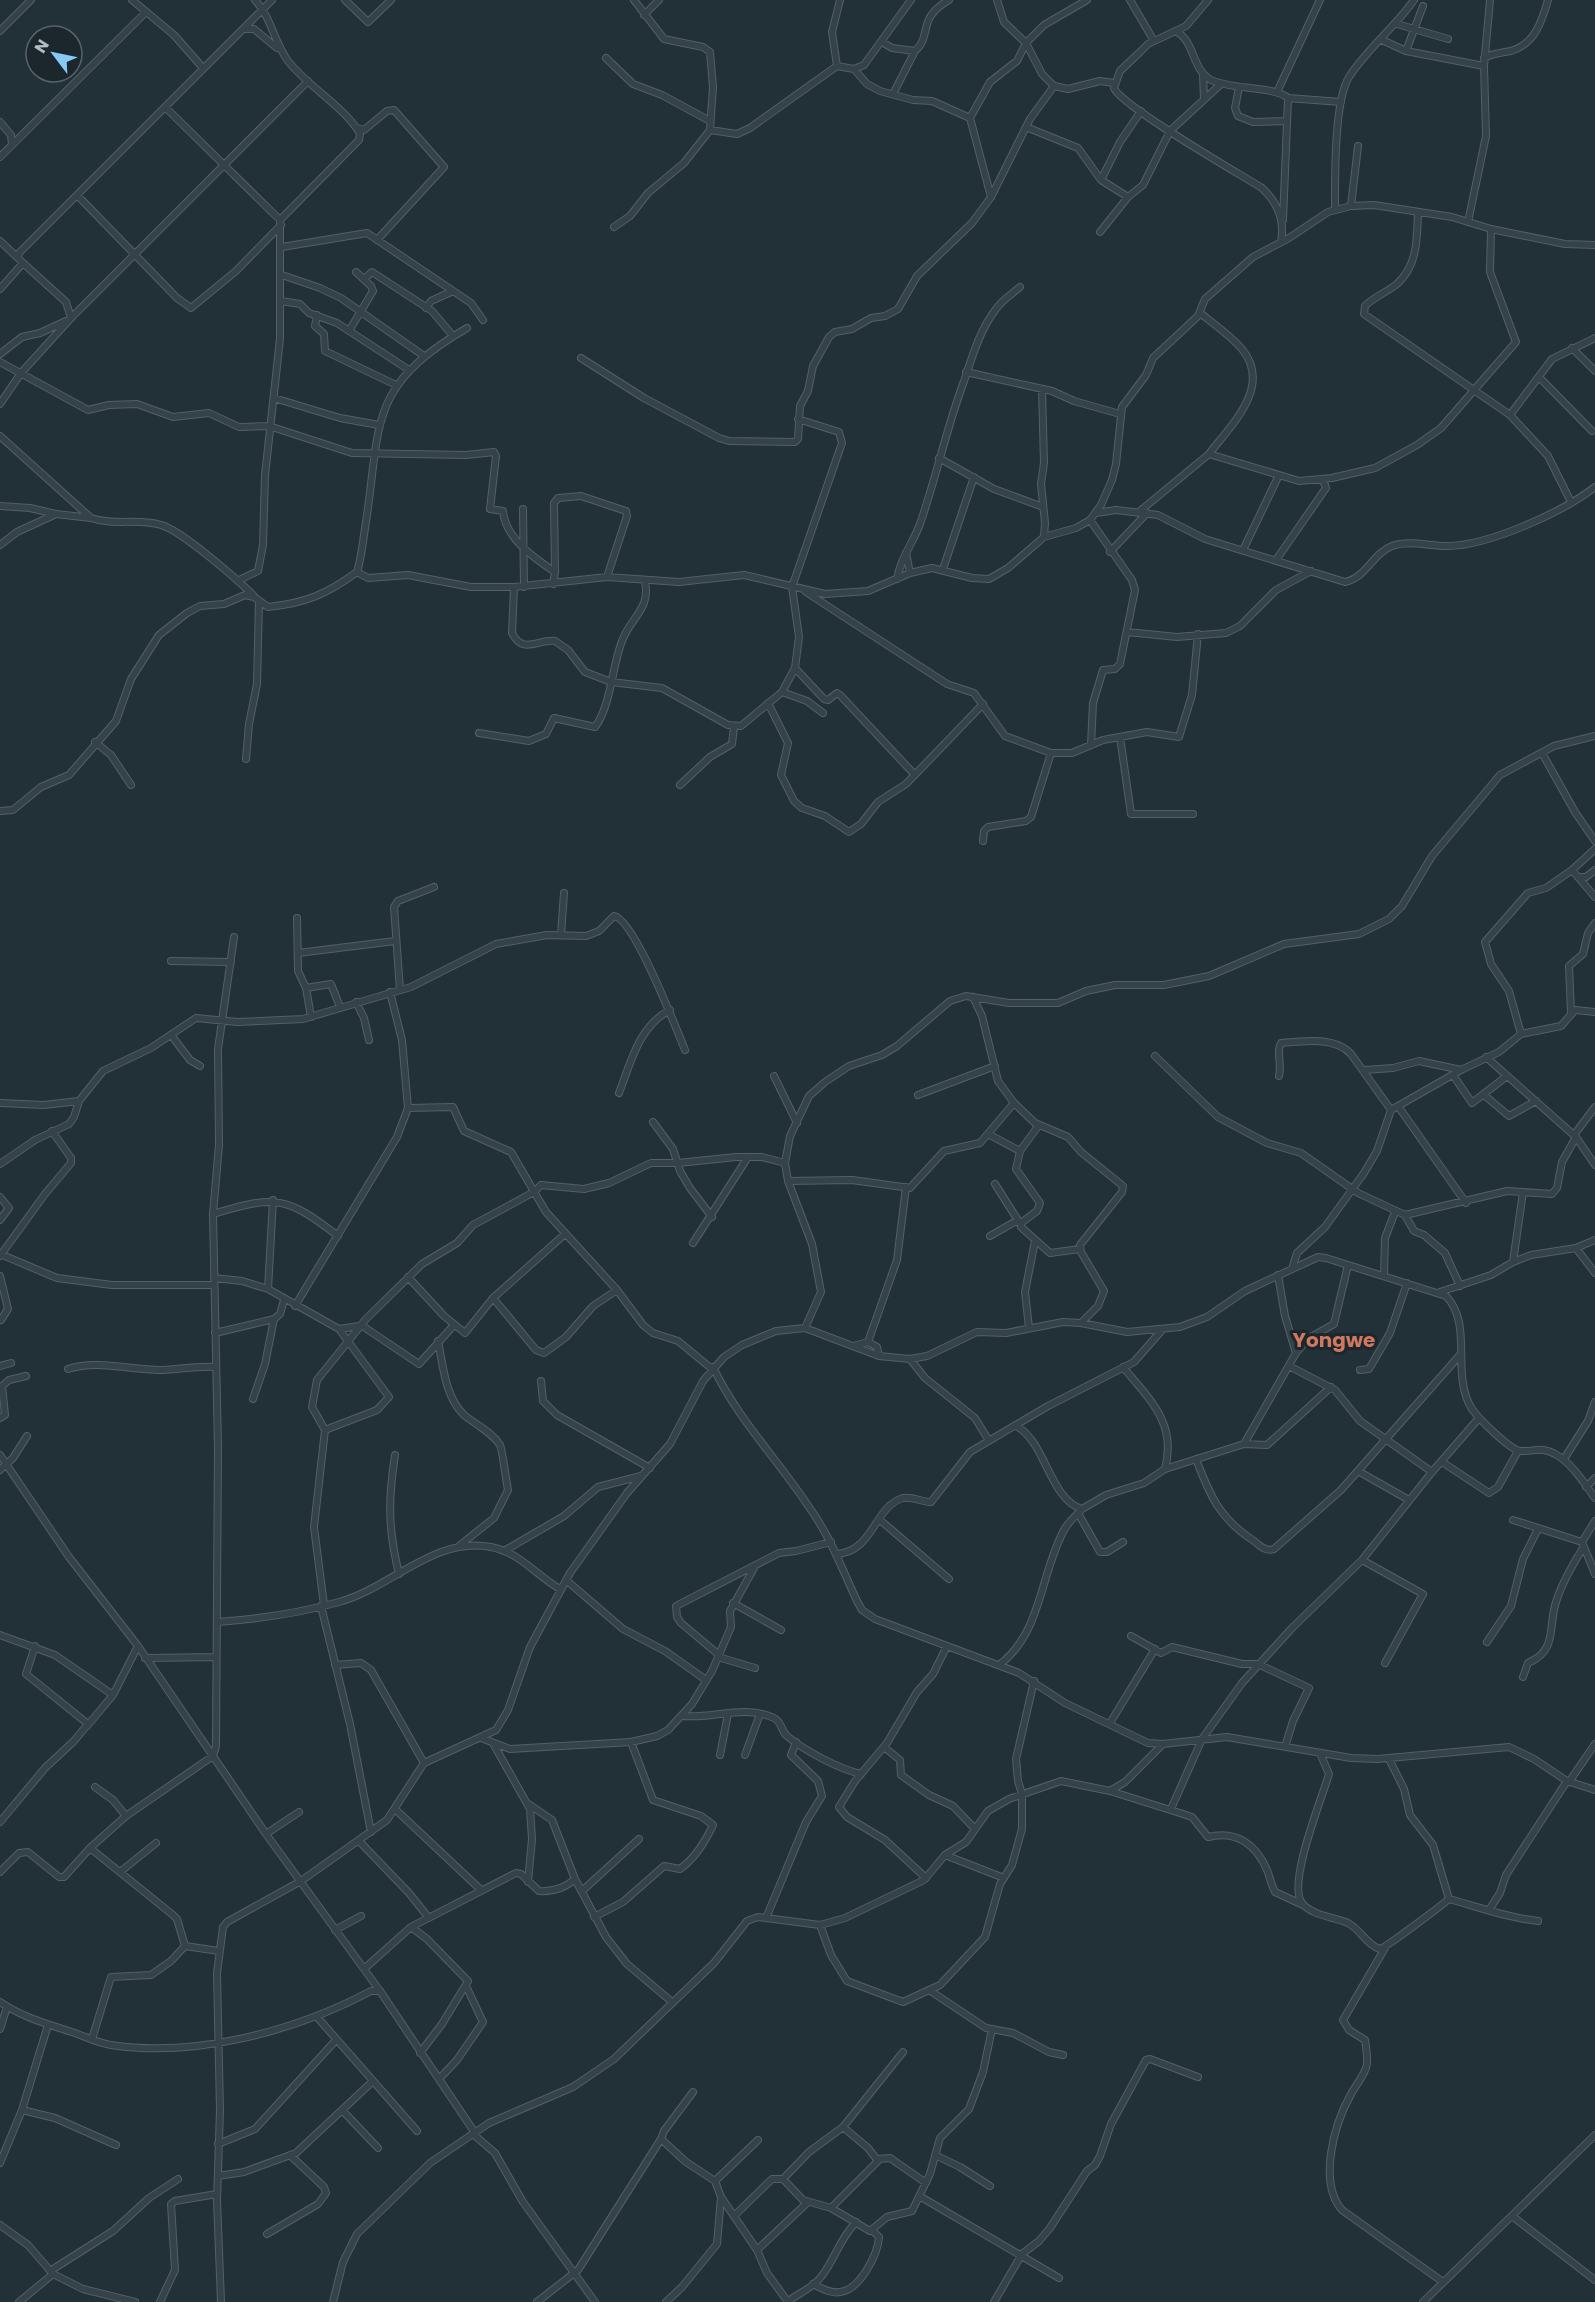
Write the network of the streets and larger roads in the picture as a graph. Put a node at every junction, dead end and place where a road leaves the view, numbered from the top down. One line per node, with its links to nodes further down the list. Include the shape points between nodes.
1 (31, 0): 28 (street)
2 (132, 0): 22 (street)
3 (255, 0): 21 (street)
4 (272, 0): 21 (street)
5 (345, 0): 6 (street, via 368,22)
6 (391, 0)
7 (634, 0): 23 (street)
8 (659, 0): 23 (street)
9 (840, 0): 41 (street, via 832,32)
10 (911, 0): 34 (street)
11 (949, 0): 36 (street, via 929,15 921,44)
12 (997, 0): 35 (street, via 1004,22)
13 (1087, 0): 35 (street, via 1044,25)
14 (1130, 0): 33 (street)
15 (1208, 0): 25 (street)
16 (1320, 0): 51 (street)
17 (1414, 0): 24 (street)
18 (1490, 0): 40 (street)
19 (1548, 0): 40 (street, via 1534,35 1514,50)
20 (1423, 6): 27 (street)
21 (263, 9): 26 (street); 38 (street)
22 (145, 13): 43 (street, via 174,35); 66 (street)
23 (644, 15): 59 (street, via 664,39 710,52)
24 (1397, 24): 27 (street); 32 (street)
25 (1186, 26): 29 (street); 30 (street)
26 (243, 30): 38 (street, via 258,31); 43 (street)
27 (1414, 30): 31 (street); 37 (street)
28 (0, 31)
29 (1177, 32): 30 (street); 33 (street)
30 (1185, 36): 45 (street)
31 (1448, 39)
32 (1382, 40): 37 (street); 55 (street, via 1350,74)
33 (1154, 41): 47 (street, via 1120,71)
34 (882, 42): 36 (street, via 892,48); 44 (street, via 864,65)
35 (1026, 43): 49 (street, via 1042,74); 58 (street, via 1017,61 990,82)
36 (915, 51): 52 (street)
37 (1406, 51): 42 (street)
38 (283, 53): 46 (street)
39 (606, 58): 59 (street, via 633,84)
40 (1484, 58): 42 (street)
41 (837, 66): 44 (street); 64 (street, via 742,132)
42 (1484, 66): 78 (street, via 1486,136)
43 (203, 68): 56 (street)
44 (854, 69): 52 (street, via 867,84)
45 (1203, 74): 48 (street); 54 (street)
46 (308, 81): 63 (street); 69 (street)
47 (1114, 83): 49 (street, via 1100,81 1068,89); 57 (street, via 1119,97)
48 (1221, 84): 50 (street); 54 (street)
49 (1054, 86): 62 (street)
50 (1239, 87): 51 (street); 60 (street, via 1235,108 1238,116 1254,122)
51 (1277, 92): 53 (street)
52 (893, 93): 58 (street, via 932,101)
53 (1288, 98): 55 (street); 60 (street)
54 (1204, 99): 65 (street)
55 (1341, 102): 75 (street)
56 (165, 107): 69 (street); 71 (street)
57 (1141, 111): 65 (street); 70 (street)
58 (970, 118): 72 (street)
59 (710, 121): 64 (street)
60 (1287, 121): 77 (street)
61 (0, 122): 66 (street, via 12,135)
62 (1026, 127): 70 (street, via 1078,148); 72 (street)
63 (357, 128): 79 (street, via 359,140); 83 (street, via 364,130 387,111 394,110 444,167)
64 (710, 130): 80 (street, via 684,163)
65 (1170, 131): 73 (street, via 1143,185); 77 (street, via 1262,188)
66 (12, 145): 68 (street)
67 (1358, 146): 74 (street)
68 (0, 157)
69 (225, 164): 79 (street); 88 (street)
70 (1101, 180): 73 (street)
71 (77, 195): 88 (street); 89 (street, via 19,253)
72 (991, 197): 124 (street, via 972,223 917,276 898,309 832,334 813,366)
73 (1128, 197): 82 (street)
74 (1351, 207): 75 (street); 76 (street, via 1374,205)
75 (1335, 209): 85 (street)
76 (1418, 212): 78 (street); 119 (street, via 1411,265 1396,285 1363,311)
77 (1283, 220): 85 (street)
78 (1468, 222): 81 (street)
79 (280, 223): 87 (street); 88 (street, via 236,271 193,308 177,298)
80 (614, 227)
81 (1491, 229): 86 (street, via 1565,244); 119 (street, via 1490,272 1517,339)
82 (1100, 232)
83 (377, 240): 87 (street, via 359,233); 95 (street)
84 (0, 241): 89 (street)
85 (1281, 242): 99 (street, via 1253,257 1208,296)
86 (1595, 245)
87 (282, 247): 91 (street)
88 (134, 255): 101 (street)
89 (20, 261): 94 (street); 101 (street, via 66,302)
90 (356, 272): 92 (street)
91 (282, 275): 96 (street); 98 (street, via 329,291)
92 (364, 279): 97 (street, via 372,272); 98 (street, via 373,291)
93 (1020, 287): 114 (street, via 997,307)
94 (0, 289)
95 (453, 291): 97 (street, via 431,301); 102 (street, via 471,303)
96 (280, 301): 100 (street, via 300,304); 120 (street)
97 (426, 308): 105 (street, via 438,316)
98 (361, 311): 104 (street); 109 (street)
99 (1200, 313): 122 (street, via 1153,358); 130 (street, via 1242,349 1253,383 1246,405)
100 (317, 315): 104 (street); 117 (street, via 315,326 324,334 325,351)
101 (70, 319): 108 (street, via 22,337); 115 (street)
102 (483, 320)
103 (467, 327): 105 (street)
104 (349, 331): 112 (street)
105 (453, 336): 109 (street)
106 (1595, 338): 107 (street)
107 (1572, 348): 113 (street); 116 (street, via 1552,359)
108 (0, 354)
109 (424, 356): 112 (street)
110 (581, 358): 124 (street, via 644,398 729,441 790,444 798,439)
111 (0, 362): 115 (street)
112 (408, 370): 117 (street)
113 (1595, 371)
114 (966, 372): 118 (street); 131 (street)
115 (21, 374): 121 (street); 126 (street, via 88,410 136,404 173,417 209,413 241,427)
116 (1539, 377): 123 (street); 127 (street)
117 (396, 384): 125 (street)
118 (1042, 389): 122 (street); 138 (street)
119 (1474, 392): 123 (street); 134 (street, via 1441,428 1397,457 1363,472)
120 (274, 398): 125 (street); 126 (street)
121 (0, 404)
122 (1120, 414): 141 (street, via 1116,464)
123 (1510, 415): 136 (street, via 1548,456)
124 (798, 418): 164 (street, via 839,432 842,440)
125 (379, 425): 129 (street)
126 (269, 426): 129 (street, via 340,452); 159 (street, via 261,566 254,575)
127 (1592, 432)
128 (0, 436): 143 (street)
129 (373, 454): 147 (street, via 495,453 490,509 502,511 504,522); 154 (street)
130 (1209, 454): 132 (street); 140 (street)
131 (939, 458): 133 (street); 150 (street, via 920,524)
132 (1279, 475): 134 (street, via 1299,481); 148 (street)
133 (974, 477): 138 (street, via 994,489); 152 (street)
134 (1323, 480): 151 (street, via 1326,488)
135 (1595, 487): 136 (street)
136 (1571, 502): 153 (street, via 1499,536 1448,546 1395,545 1350,581)
137 (0, 506): 142 (street)
138 (1043, 507): 145 (street)
139 (523, 508): 147 (street)
140 (1144, 512): 141 (street); 148 (street, via 1205,539); 149 (street)
141 (1096, 513): 144 (street)
142 (56, 514): 143 (street); 146 (street, via 17,532)
143 (91, 518): 159 (street, via 170,528)
144 (1090, 520): 145 (street); 149 (street)
145 (1044, 537): 152 (street, via 995,578 982,580)
146 (0, 545)
147 (526, 550): 155 (street); 162 (street)
148 (1243, 550): 151 (street)
149 (1110, 552): 167 (street, via 1134,585)
150 (906, 553): 156 (street); 158 (street)
151 (1276, 560): 153 (street)
152 (944, 569): 156 (street)
153 (1311, 571): 168 (street, via 1276,590 1240,626 1222,634)
154 (357, 572): 163 (street, via 368,578 408,575 471,587); 166 (street, via 312,600 268,607)
155 (555, 572): 157 (street, via 554,503 558,498 581,496 626,511); 161 (street)
156 (910, 573): 158 (street)
157 (607, 577): 160 (street); 161 (street)
158 (897, 579): 165 (street, via 868,591 842,594)
159 (238, 580): 166 (street)
160 (645, 582): 164 (street, via 744,575); 170 (street, via 647,598 621,641)
161 (553, 584): 162 (street)
162 (524, 586): 163 (street)
163 (514, 587): 170 (street, via 512,633 517,641 530,646 555,641 568,650 585,672)
164 (792, 587): 165 (street); 169 (street, via 799,637)
165 (803, 590): 173 (street, via 947,684 967,689)
166 (257, 600): 179 (street, via 245,595 224,604 200,606 159,635 130,679 116,721); 183 (street, via 257,684)
167 (1127, 632): 168 (street, via 1168,637); 180 (street, via 1120,664 1115,669 1105,669 1101,675 1093,702)
168 (1198, 634): 178 (street, via 1192,694 1181,735 1177,738 1147,732)
169 (795, 668): 171 (street); 184 (street, via 824,699 840,695)
170 (611, 682): 175 (street, via 663,688); 176 (street, via 595,727 554,718 543,736 529,741)
171 (782, 692): 172 (street); 174 (street, via 807,701)
172 (768, 703): 175 (street, via 741,726); 184 (street, via 788,743 781,775 794,801 846,831 857,828 878,802)
173 (982, 704): 181 (street, via 1005,736); 184 (street)
174 (824, 713)
175 (734, 727): 186 (street, via 732,744 710,757)
176 (478, 734)
177 (1595, 736): 182 (street, via 1554,746)
178 (1120, 737): 180 (street); 188 (street, via 1131,814)
179 (95, 742): 185 (street, via 111,755); 187 (street, via 69,775 41,787 13,810)
180 (1091, 745): 181 (street, via 1063,755)
181 (1051, 753): 189 (street, via 1031,817 1026,822 988,827)
182 (1542, 753): 190 (street); 209 (street, via 1491,783 1432,856 1402,906 1375,927 1338,939 1269,948 1224,971 1175,983 1116,985 1046,1005)
183 (246, 759)
184 (915, 775)
185 (131, 785)
186 (680, 785)
187 (0, 812)
188 (1193, 814)
189 (983, 841)
190 (1595, 841)
191 (1595, 849): 192 (street)
192 (1572, 870): 194 (street); 217 (street, via 1546,888 1528,893 1485,942 1491,964 1509,991)
193 (1595, 870): 194 (street, via 1586,877)
194 (1578, 877): 197 (street)
195 (434, 887): 202 (street, via 395,903)
196 (564, 893): 200 (street)
197 (1595, 897)
198 (297, 918): 203 (street)
199 (1595, 923): 214 (street, via 1583,954 1569,966)
200 (561, 935): 207 (street, via 496,944); 212 (street, via 593,934 614,916 619,917 633,936)
201 (234, 937): 205 (street)
202 (395, 942): 203 (street); 207 (street)
203 (298, 953): 206 (street, via 298,971)
204 (171, 961): 205 (street)
205 (231, 962): 216 (street)
206 (306, 988): 211 (street, via 331,984); 215 (street)
207 (400, 990): 208 (street)
208 (390, 992): 210 (street); 240 (street, via 402,1040)
209 (973, 998): 224 (street, via 982,1016); 243 (street, via 950,1001 897,1046 838,1072 809,1096)
210 (356, 1002): 211 (street); 219 (street)
211 (340, 1007): 215 (street)
212 (670, 1010): 220 (street); 231 (street, via 649,1026)
213 (1595, 1012): 214 (street, via 1581,1009)
214 (1571, 1013): 217 (street, via 1558,1027)
215 (311, 1017): 216 (street, via 270,1022)
216 (222, 1020): 218 (street, via 196,1018); 264 (street)
217 (1521, 1034): 222 (street)
218 (171, 1035): 223 (street, via 190,1060); 234 (street, via 99,1074)
219 (369, 1041)
220 (685, 1050)
221 (1155, 1056): 257 (street, via 1218,1117 1267,1143 1301,1153)
222 (1486, 1057): 226 (street); 230 (street)
223 (200, 1066)
224 (995, 1066): 232 (street); 237 (street, via 998,1081)
225 (1364, 1070): 226 (street, via 1419,1061); 229 (street, via 1345,1047 1335,1043 1283,1042 1279,1045); 241 (street)
226 (1461, 1070): 227 (street)
227 (1454, 1075): 233 (street, via 1470,1102); 238 (street)
228 (774, 1076): 243 (street)
229 (1279, 1076)
230 (1507, 1076): 233 (street); 235 (street)
231 (619, 1092)
232 (918, 1095)
233 (1484, 1095): 235 (street, via 1509,1116)
234 (79, 1101): 236 (street, via 44,1105); 245 (street, via 72,1121)
235 (1536, 1101): 247 (street)
236 (0, 1103)
237 (1014, 1103): 244 (street); 246 (street)
238 (1398, 1106): 241 (street); 262 (street)
239 (1595, 1107): 247 (street)
240 (408, 1108): 258 (street, via 453,1107 464,1131 511,1152); 270 (street, via 397,1137)
241 (1391, 1110): 257 (street, via 1377,1150)
242 (653, 1122): 250 (street, via 673,1149)
243 (797, 1123): 251 (street, via 789,1136)
244 (1039, 1125): 248 (street); 276 (street, via 1068,1137 1123,1186 1083,1239)
245 (52, 1131): 252 (street); 277 (street, via 72,1163)
246 (988, 1134): 248 (street); 256 (street, via 977,1145 944,1151 916,1184)
247 (1575, 1136): 253 (street); 259 (street, via 1562,1162 1554,1193)
248 (1020, 1151): 268 (street, via 1016,1169 1040,1203 1037,1211)
249 (748, 1157): 250 (street); 251 (street); 266 (street)
250 (678, 1163): 258 (street, via 641,1166 609,1183 584,1190 543,1185); 266 (street, via 690,1188)
251 (785, 1163): 254 (street)
252 (0, 1164)
253 (1595, 1165)
254 (788, 1181): 256 (street, via 852,1180); 302 (street, via 812,1244 820,1285 819,1300)
255 (995, 1184): 268 (street)
256 (906, 1187): 309 (street, via 897,1260)
257 (1352, 1190): 263 (street); 280 (street, via 1325,1227 1297,1253)
258 (534, 1192): 269 (street); 285 (street, via 473,1225 457,1243)
259 (1523, 1192): 262 (street, via 1507,1191); 278 (street)
260 (0, 1197): 267 (street, via 9,1208)
261 (273, 1200): 264 (street); 270 (street, via 303,1211); 289 (street)
262 (1466, 1203): 265 (street)
263 (1395, 1212): 265 (street); 284 (street, via 1385,1238)
264 (213, 1214): 286 (street)
265 (1405, 1215): 288 (street, via 1414,1231 1445,1253)
266 (712, 1217): 274 (street)
267 (0, 1220)
268 (1019, 1222): 271 (street); 273 (street)
269 (565, 1234): 290 (street); 292 (street)
270 (338, 1236): 295 (street)
271 (990, 1236)
272 (1595, 1240): 275 (street)
273 (1035, 1241): 276 (street, via 1050,1253); 303 (street, via 1025,1292)
274 (693, 1243)
275 (1576, 1248): 278 (street); 281 (street)
276 (1080, 1249): 299 (street, via 1104,1291 1098,1306)
277 (0, 1255): 286 (street, via 57,1278 79,1281 146,1286)
278 (1513, 1262): 288 (street)
279 (1348, 1265): 280 (street, via 1322,1257); 284 (street); 311 (street, via 1334,1324 1307,1340)
280 (1292, 1269): 282 (street)
281 (1595, 1273)
282 (1278, 1275): 305 (street, via 1196,1322); 311 (street)
283 (0, 1276): 296 (street)
284 (1384, 1276): 287 (street)
285 (408, 1277): 300 (street); 301 (street)
286 (214, 1281): 289 (street, via 242,1281); 306 (street)
287 (1407, 1283): 291 (street); 322 (street, via 1385,1343 1370,1369)
288 (1460, 1286): 291 (street)
289 (268, 1289): 293 (street)
290 (617, 1290): 292 (street, via 593,1306 566,1337 544,1353 537,1350); 320 (street, via 648,1330 678,1341)
291 (1440, 1292): 312 (street, via 1456,1310)
292 (493, 1298): 301 (street, via 465,1333)
293 (284, 1300): 295 (street); 297 (street)
294 (0, 1305): 296 (street)
295 (295, 1306): 304 (street)
296 (8, 1309): 298 (street)
297 (274, 1319): 306 (street); 327 (street)
298 (1, 1320)
299 (1081, 1323): 303 (street); 305 (street, via 1127,1332)
300 (360, 1325): 304 (street); 307 (street); 308 (street, via 417,1364)
301 (454, 1325): 308 (street)
302 (805, 1328): 310 (street); 320 (street, via 760,1336)
303 (1029, 1328): 314 (street, via 1006,1333 977,1332 927,1356)
304 (339, 1329): 307 (street)
305 (1162, 1330): 318 (street, via 1134,1362)
306 (215, 1333): 317 (street)
307 (348, 1340): 332 (street, via 314,1388 312,1407); 332 (street, via 389,1400 377,1410)
308 (438, 1341): 362 (street, via 455,1403 463,1414 495,1437 502,1448 508,1490 494,1518)
309 (868, 1342): 310 (street); 313 (street, via 877,1347)
310 (852, 1346): 313 (street)
311 (1296, 1353): 319 (street)
312 (1460, 1355): 330 (street, via 1465,1393); 334 (street)
313 (879, 1356): 314 (street)
314 (910, 1359): 335 (street, via 925,1378 975,1418)
315 (11, 1363): 316 (street)
316 (0, 1366)
317 (215, 1367): 321 (street, via 194,1365 164,1370 88,1365); 374 (street)
318 (1124, 1367): 331 (street); 345 (street, via 1164,1420 1168,1449)
319 (1291, 1367): 326 (street); 336 (street)
320 (713, 1368): 344 (street, via 696,1391 675,1436); 359 (street)
321 (68, 1369)
322 (1360, 1370)
323 (26, 1376): 325 (street, via 9,1380)
324 (542, 1380): 344 (street, via 543,1401 557,1415)
325 (1, 1387): 329 (street, via 5,1415)
326 (1331, 1387): 334 (street, via 1360,1421); 336 (street, via 1267,1444)
327 (254, 1399)
328 (1595, 1402): 340 (street)
329 (0, 1418)
330 (1479, 1418): 337 (street); 342 (street)
331 (1016, 1426): 335 (street); 354 (street, via 1027,1434 1059,1488)
332 (325, 1430): 373 (street, via 314,1527)
333 (27, 1436): 343 (street)
334 (1386, 1440): 347 (street); 348 (street)
335 (989, 1441): 355 (street, via 964,1456 931,1502 900,1500)
336 (1244, 1444): 341 (street)
337 (1518, 1450): 340 (street, via 1540,1448); 342 (street, via 1498,1487 1489,1493)
338 (0, 1455): 343 (street)
339 (395, 1455): 367 (street, via 389,1530)
340 (1564, 1459): 351 (street)
341 (1196, 1460): 345 (street); 347 (street, via 1220,1512 1238,1531 1268,1551)
342 (1442, 1462): 348 (street)
343 (7, 1464): 346 (street); 380 (street, via 69,1557)
344 (650, 1468): 349 (street)
345 (1165, 1469): 354 (street)
346 (0, 1470)
347 (1358, 1471): 353 (street)
348 (1432, 1472): 353 (street)
349 (643, 1475): 363 (street, via 598,1487 564,1516); 370 (street)
350 (1595, 1478): 351 (street)
351 (1586, 1487): 352 (street)
352 (1595, 1498)
353 (1409, 1500): 365 (street)
354 (1080, 1511): 360 (street, via 1100,1552); 389 (street, via 1063,1531 1023,1640)
355 (880, 1520): 364 (street, via 860,1545); 369 (street)
356 (1513, 1520): 358 (street)
357 (1595, 1521): 361 (street)
358 (1538, 1529): 361 (street); 378 (street, via 1523,1559 1509,1611)
359 (831, 1542): 364 (street); 366 (street, via 779,1553)
360 (1123, 1542)
361 (1582, 1545): 368 (street); 391 (street, via 1558,1597 1548,1646 1541,1657 1528,1663)
362 (459, 1546): 363 (street); 367 (street)
363 (504, 1551): 371 (street)
364 (836, 1554): 381 (street, via 857,1601 869,1616)
365 (1362, 1560): 386 (street, via 1423,1594); 387 (street)
366 (754, 1568): 372 (street); 383 (street, via 675,1608 681,1623)
367 (399, 1574): 373 (street, via 358,1595)
368 (1595, 1574)
369 (949, 1579)
370 (566, 1580): 371 (street); 392 (street, via 623,1629 679,1659)
371 (560, 1588): 400 (street, via 530,1647 502,1722)
372 (734, 1603): 375 (street); 383 (street, via 731,1627)
373 (323, 1605): 374 (street); 388 (street)
374 (218, 1622): 384 (street)
375 (781, 1630)
376 (0, 1635): 379 (street)
377 (1131, 1636): 382 (street)
378 (1487, 1642)
379 (34, 1646): 394 (street, via 55,1655); 399 (street, via 26,1674 86,1721)
380 (138, 1646): 385 (street); 394 (street)
381 (947, 1646): 389 (street); 407 (street)
382 (1155, 1649): 387 (street, via 1163,1653 1172,1647 1242,1664); 398 (street)
383 (719, 1656): 390 (street); 392 (street)
384 (216, 1657): 385 (street); 412 (street, via 217,1734)
385 (145, 1658): 412 (street)
386 (1385, 1663)
387 (1258, 1664): 401 (street); 408 (street, via 1311,1689)
388 (335, 1665): 414 (street, via 361,1663 371,1670); 428 (street)
389 (999, 1665): 393 (street)
390 (755, 1668)
391 (1523, 1677)
392 (706, 1680): 397 (street)
393 (1034, 1681): 398 (street, via 1065,1703); 420 (street, via 1016,1759)
394 (113, 1695): 399 (street)
395 (728, 1714): 396 (street); 397 (street); 410 (street)
396 (760, 1714): 403 (street, via 778,1721 784,1734); 411 (street)
397 (683, 1716): 402 (street, via 664,1733)
398 (1110, 1723): 405 (street, via 1138,1739)
399 (87, 1726): 426 (street)
400 (480, 1738): 404 (street); 414 (street)
401 (1202, 1739): 405 (street); 408 (street, via 1239,1738); 422 (street)
402 (631, 1742): 404 (street, via 510,1749); 449 (street, via 653,1800 701,1816 713,1825 685,1866 664,1866 623,1902)
403 (796, 1742): 415 (street); 450 (street, via 791,1755 815,1777 822,1796 806,1822)
404 (494, 1744): 421 (street)
405 (1163, 1744): 419 (street, via 1125,1782)
406 (1595, 1744): 416 (street)
407 (884, 1747): 415 (street); 427 (street, via 900,1760 901,1775 953,1806)
408 (1284, 1747): 409 (street)
409 (1320, 1753): 413 (street); 445 (street, via 1329,1774 1301,1864 1299,1895)
410 (720, 1755)
411 (745, 1755)
412 (213, 1756): 425 (street); 429 (street)
413 (1389, 1760): 416 (street, via 1509,1747); 444 (street, via 1404,1788 1410,1815 1433,1845)
414 (424, 1763): 423 (street)
415 (861, 1774): 437 (street, via 840,1810 885,1840)
416 (1568, 1781): 418 (street); 446 (street, via 1506,1875)
417 (95, 1786): 425 (street)
418 (1595, 1790)
419 (1110, 1791): 420 (street, via 1061,1781); 422 (street)
420 (1022, 1794): 427 (street, via 988,1811); 438 (street, via 1022,1829)
421 (527, 1803): 439 (street, via 552,1820); 441 (street, via 532,1839)
422 (1171, 1809): 445 (street, via 1192,1818 1208,1837 1234,1835 1245,1840 1262,1860 1275,1892)
423 (396, 1810): 428 (street); 442 (street)
424 (299, 1812): 429 (street)
425 (126, 1816): 433 (street)
426 (0, 1822)
427 (975, 1829): 434 (street, via 966,1842)
428 (371, 1832): 431 (street)
429 (266, 1834): 440 (street)
430 (639, 1839): 443 (street)
431 (359, 1841): 440 (street); 448 (street)
432 (156, 1843): 436 (street)
433 (90, 1848): 435 (street, via 62,1878 28,1852 20,1853); 436 (street)
434 (945, 1856): 437 (street); 438 (street)
435 (0, 1872)
436 (120, 1872): 455 (street, via 177,1919)
437 (926, 1878): 452 (street, via 844,1918)
438 (1004, 1878): 461 (street, via 983,1941 940,1985)
439 (575, 1879): 441 (street, via 568,1886 548,1892 539,1891); 443 (street)
440 (300, 1881): 454 (street); 457 (street, via 227,1922)
441 (528, 1882): 442 (street, via 516,1873)
442 (481, 1890): 448 (street)
443 (582, 1891): 449 (street)
444 (1449, 1899): 446 (street); 456 (street)
445 (1304, 1906): 456 (street, via 1352,1925 1376,1948)
446 (1489, 1910): 451 (street, via 1510,1918)
447 (361, 1916): 454 (street)
448 (428, 1917): 453 (street)
449 (594, 1917): 463 (street, via 627,1964)
450 (766, 1918): 452 (street); 463 (street, via 755,1917 743,1924 714,1963)
451 (1538, 1921)
452 (820, 1924): 461 (street, via 837,1967 850,1983 903,2002)
453 (411, 1927): 458 (street); 459 (street, via 467,1978)
454 (335, 1930): 458 (street)
455 (185, 1946): 457 (street); 469 (street, via 151,1975 111,1977)
456 (1385, 1948): 517 (street, via 1343,2020 1349,2030 1365,2040 1367,2063 1348,2098 1330,2150 1331,2191 1342,2210)
457 (219, 1951): 471 (street)
458 (364, 1969): 460 (street)
459 (466, 1986): 473 (street); 476 (street, via 483,2022)
460 (380, 1990): 465 (street); 473 (street)
461 (929, 1990): 468 (street)
462 (0, 2002): 464 (street)
463 (672, 2002): 483 (street, via 614,2060 590,2077)
464 (7, 2007): 466 (street); 467 (street)
465 (317, 2017): 470 (street); 471 (street)
466 (48, 2025): 469 (street); 479 (street)
467 (0, 2029)
468 (992, 2029): 474 (street, via 1013,2033); 491 (street, via 986,2064 969,2109 946,2130)
469 (92, 2038): 471 (street, via 108,2044 161,2049)
470 (336, 2040): 477 (street); 487 (street, via 255,2129)
471 (219, 2043): 487 (street)
472 (903, 2052): 481 (street)
473 (420, 2053): 476 (street)
474 (1063, 2055)
475 (1198, 2078): 512 (street, via 1146,2060 1111,2124 1095,2165 1087,2170 1050,2228)
476 (439, 2079): 483 (street)
477 (373, 2081): 480 (street); 482 (street)
478 (693, 2092): 485 (street)
479 (22, 2110): 488 (street, via 55,2118); 493 (street)
480 (342, 2110): 489 (street); 490 (street)
481 (843, 2127): 492 (street); 496 (street, via 809,2152)
482 (417, 2131)
483 (474, 2133): 513 (street, via 495,2153 523,2202); 523 (street, via 430,2163 365,2224 343,2262)
484 (1595, 2134): 506 (street)
485 (661, 2139): 497 (street); 513 (street, via 578,2270)
486 (758, 2140): 497 (street)
487 (218, 2144): 494 (street)
488 (116, 2145)
489 (378, 2148)
490 (290, 2155): 494 (street, via 244,2172); 510 (street, via 326,2193 318,2204)
491 (935, 2155): 498 (street); 499 (street)
492 (878, 2159): 498 (street, via 890,2158); 504 (street)
493 (0, 2163)
494 (218, 2176): 500 (street)
495 (178, 2179): 514 (street)
496 (783, 2179): 503 (street, via 798,2197); 505 (street, via 772,2179)
497 (715, 2181): 501 (street)
498 (926, 2183): 502 (street)
499 (990, 2186)
500 (218, 2194): 521 (street, via 171,2204 175,2270); 522 (street)
501 (721, 2197): 505 (street); 526 (street, via 717,2244)
502 (921, 2197): 509 (street, via 912,2211 887,2217); 512 (street)
503 (808, 2202): 504 (street); 511 (street)
504 (831, 2208): 507 (street)
505 (734, 2216): 511 (street)
506 (1512, 2216): 516 (street); 517 (street)
507 (856, 2222): 509 (street); 518 (street)
508 (0, 2225): 514 (street, via 28,2245)
509 (872, 2230): 518 (street, via 879,2242 866,2270 848,2289 835,2293)
510 (267, 2234)
511 (758, 2250): 527 (street, via 767,2273)
512 (1022, 2254): 515 (street); 528 (street)
513 (573, 2272): 524 (street); 525 (street)
514 (52, 2273): 519 (street); 520 (street, via 83,2289)
515 (1059, 2278)
516 (1595, 2280)
517 (1443, 2282): 529 (street)
518 (813, 2284): 527 (street)
519 (19, 2302)
520 (135, 2302)
521 (160, 2302)
522 (221, 2302)
523 (333, 2302)
524 (537, 2302)
525 (595, 2302)
526 (666, 2302)
527 (787, 2302)
528 (994, 2302)
529 (1423, 2302)

